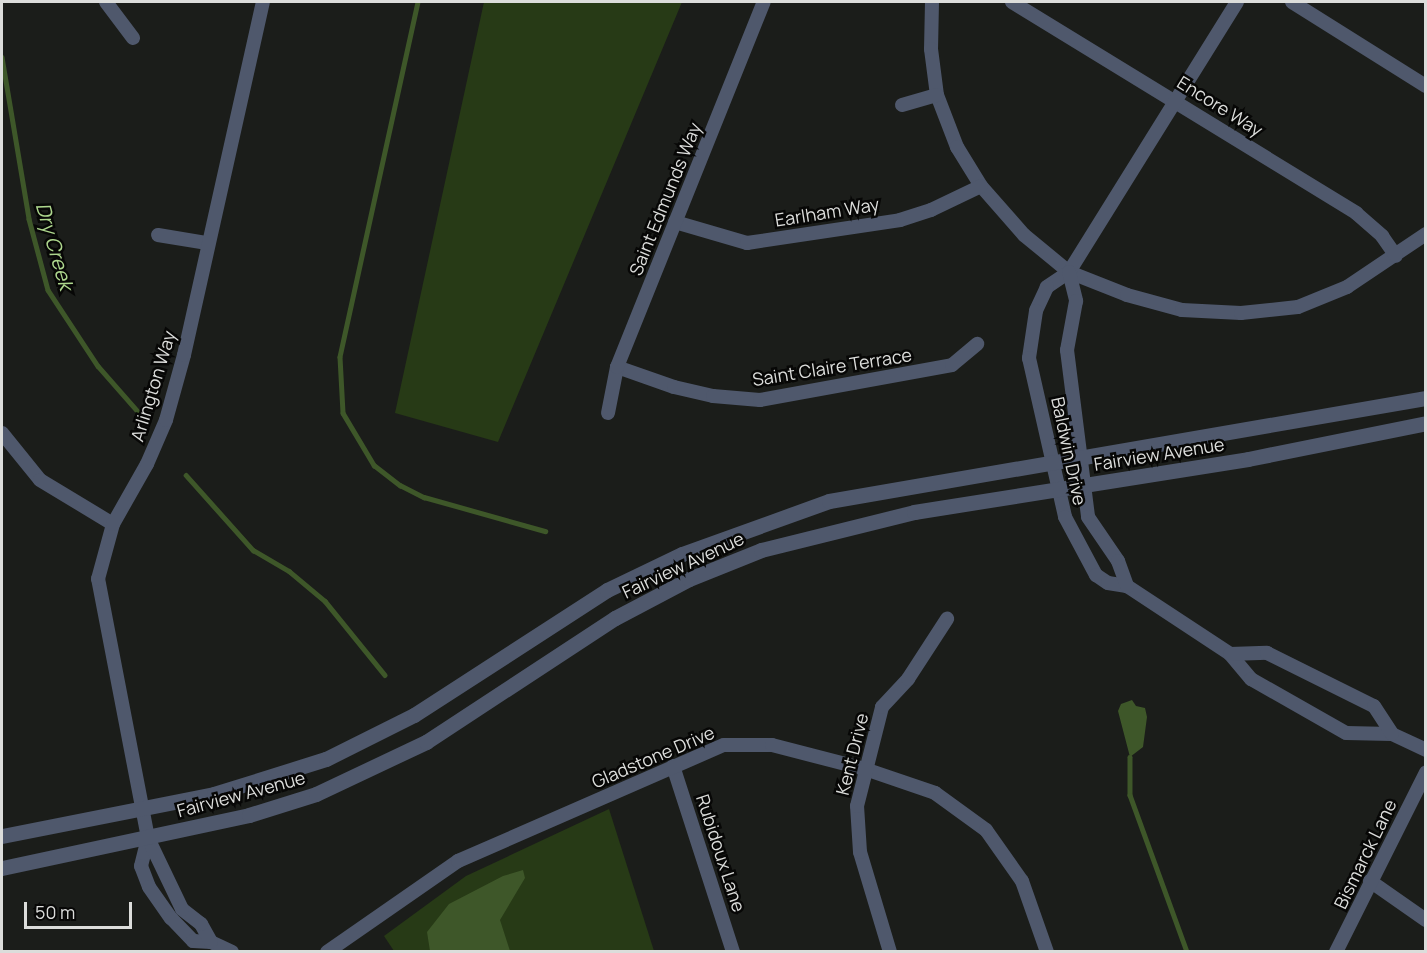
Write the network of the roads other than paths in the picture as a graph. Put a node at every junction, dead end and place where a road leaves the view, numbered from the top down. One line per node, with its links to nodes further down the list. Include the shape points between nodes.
1 (106, 2): 8 (street)
2 (263, 2): 17 (street, Arlington Way)
3 (764, 2): 14 (street, Saint Edmunds Way)
4 (932, 2): 10 (street, via 931,49)
5 (1012, 2): 11 (street, Encore Way)
6 (1237, 2): 11 (street, Baldwin Drive)
7 (1293, 2): 9 (street)
8 (133, 38)
9 (1425, 86)
10 (937, 95): 12 (street); 13 (street, via 957,147)
11 (1178, 101): 18 (street, Encore Way, via 1356,213 1382,236); 19 (street, Baldwin Drive)
12 (902, 105)
13 (981, 186): 14 (street, Earlham Way, via 900,220 747,243); 19 (street, via 1024,236)
14 (675, 222): 21 (street, Saint Edmunds Way)
15 (1425, 234): 18 (street)
16 (158, 235): 17 (street)
17 (207, 243): 30 (street, Arlington Way, via 166,420 147,464)
18 (1396, 256): 19 (street, via 1347,287 1298,307 1241,313 1182,310 1127,295)
19 (1069, 272): 26 (street, Baldwin Drive, via 1076,301 1067,350); 27 (street, Baldwin Drive, via 1047,287 1036,311 1029,358)
20 (977, 344): 21 (street, Saint Claire Terrace, via 952,365 760,400 713,396 674,387)
21 (617, 367): 23 (street, Saint Edmunds Way)
22 (1425, 398): 26 (street, Fairview Avenue, via 1265,429)
23 (608, 413)
24 (1425, 423): 28 (street, Fairview Avenue, via 1248,459)
25 (2, 433): 30 (street, via 40,480)
26 (1081, 457): 27 (street, Fairview Avenue); 28 (street, Baldwin Drive)
27 (1055, 462): 29 (street, Baldwin Drive); 39 (street, Fairview Avenue, via 829,501 682,554 598,596 414,715 326,759 267,781)
28 (1086, 485): 29 (street, Fairview Avenue); 31 (street, Baldwin Drive, via 1088,517 1118,561)
29 (1060, 489): 31 (street, Baldwin Drive, via 1065,517 1096,575 1108,583); 41 (street, Fairview Avenue, via 914,512 761,550 689,579 615,618 426,742 316,794 249,815)
30 (113, 524): 39 (street, Arlington Way, via 98,579)
31 (1127, 586): 33 (street, Baldwin Drive)
32 (947, 619): 37 (street, Kent Drive, via 908,679 882,707)
33 (1230, 654): 34 (street, Baldwin Drive, via 1251,680 1346,733); 34 (street, via 1267,653 1374,706)
34 (1392, 734): 35 (street, Baldwin Drive)
35 (1425, 750)
36 (674, 766): 37 (street, Gladstone Drive, via 724,745 762,745); 49 (street, Gladstone Drive, via 458,861); 50 (street, Rubidoux Lane)
37 (865, 769): 51 (street, Kent Drive, via 856,806 860,852); 52 (street, Gladstone Drive, via 935,794 986,830 1022,881)
38 (1425, 772): 43 (street, Bismarck Lane)
39 (142, 808): 40 (street, Fairview Avenue); 41 (street, Arlington Way)
40 (2, 836)
41 (148, 838): 42 (street, Fairview Avenue); 44 (street); 45 (street, via 141,866 149,887)
42 (2, 868)
43 (1370, 881): 46 (street); 53 (street, Bismarck Lane)
44 (182, 909): 45 (street); 47 (street, via 201,924)
45 (171, 918): 47 (street, via 193,941)
46 (1425, 920)
47 (211, 942): 48 (street)
48 (232, 951)
49 (327, 951)
50 (733, 951)
51 (890, 951)
52 (1047, 951)
53 (1336, 951)

